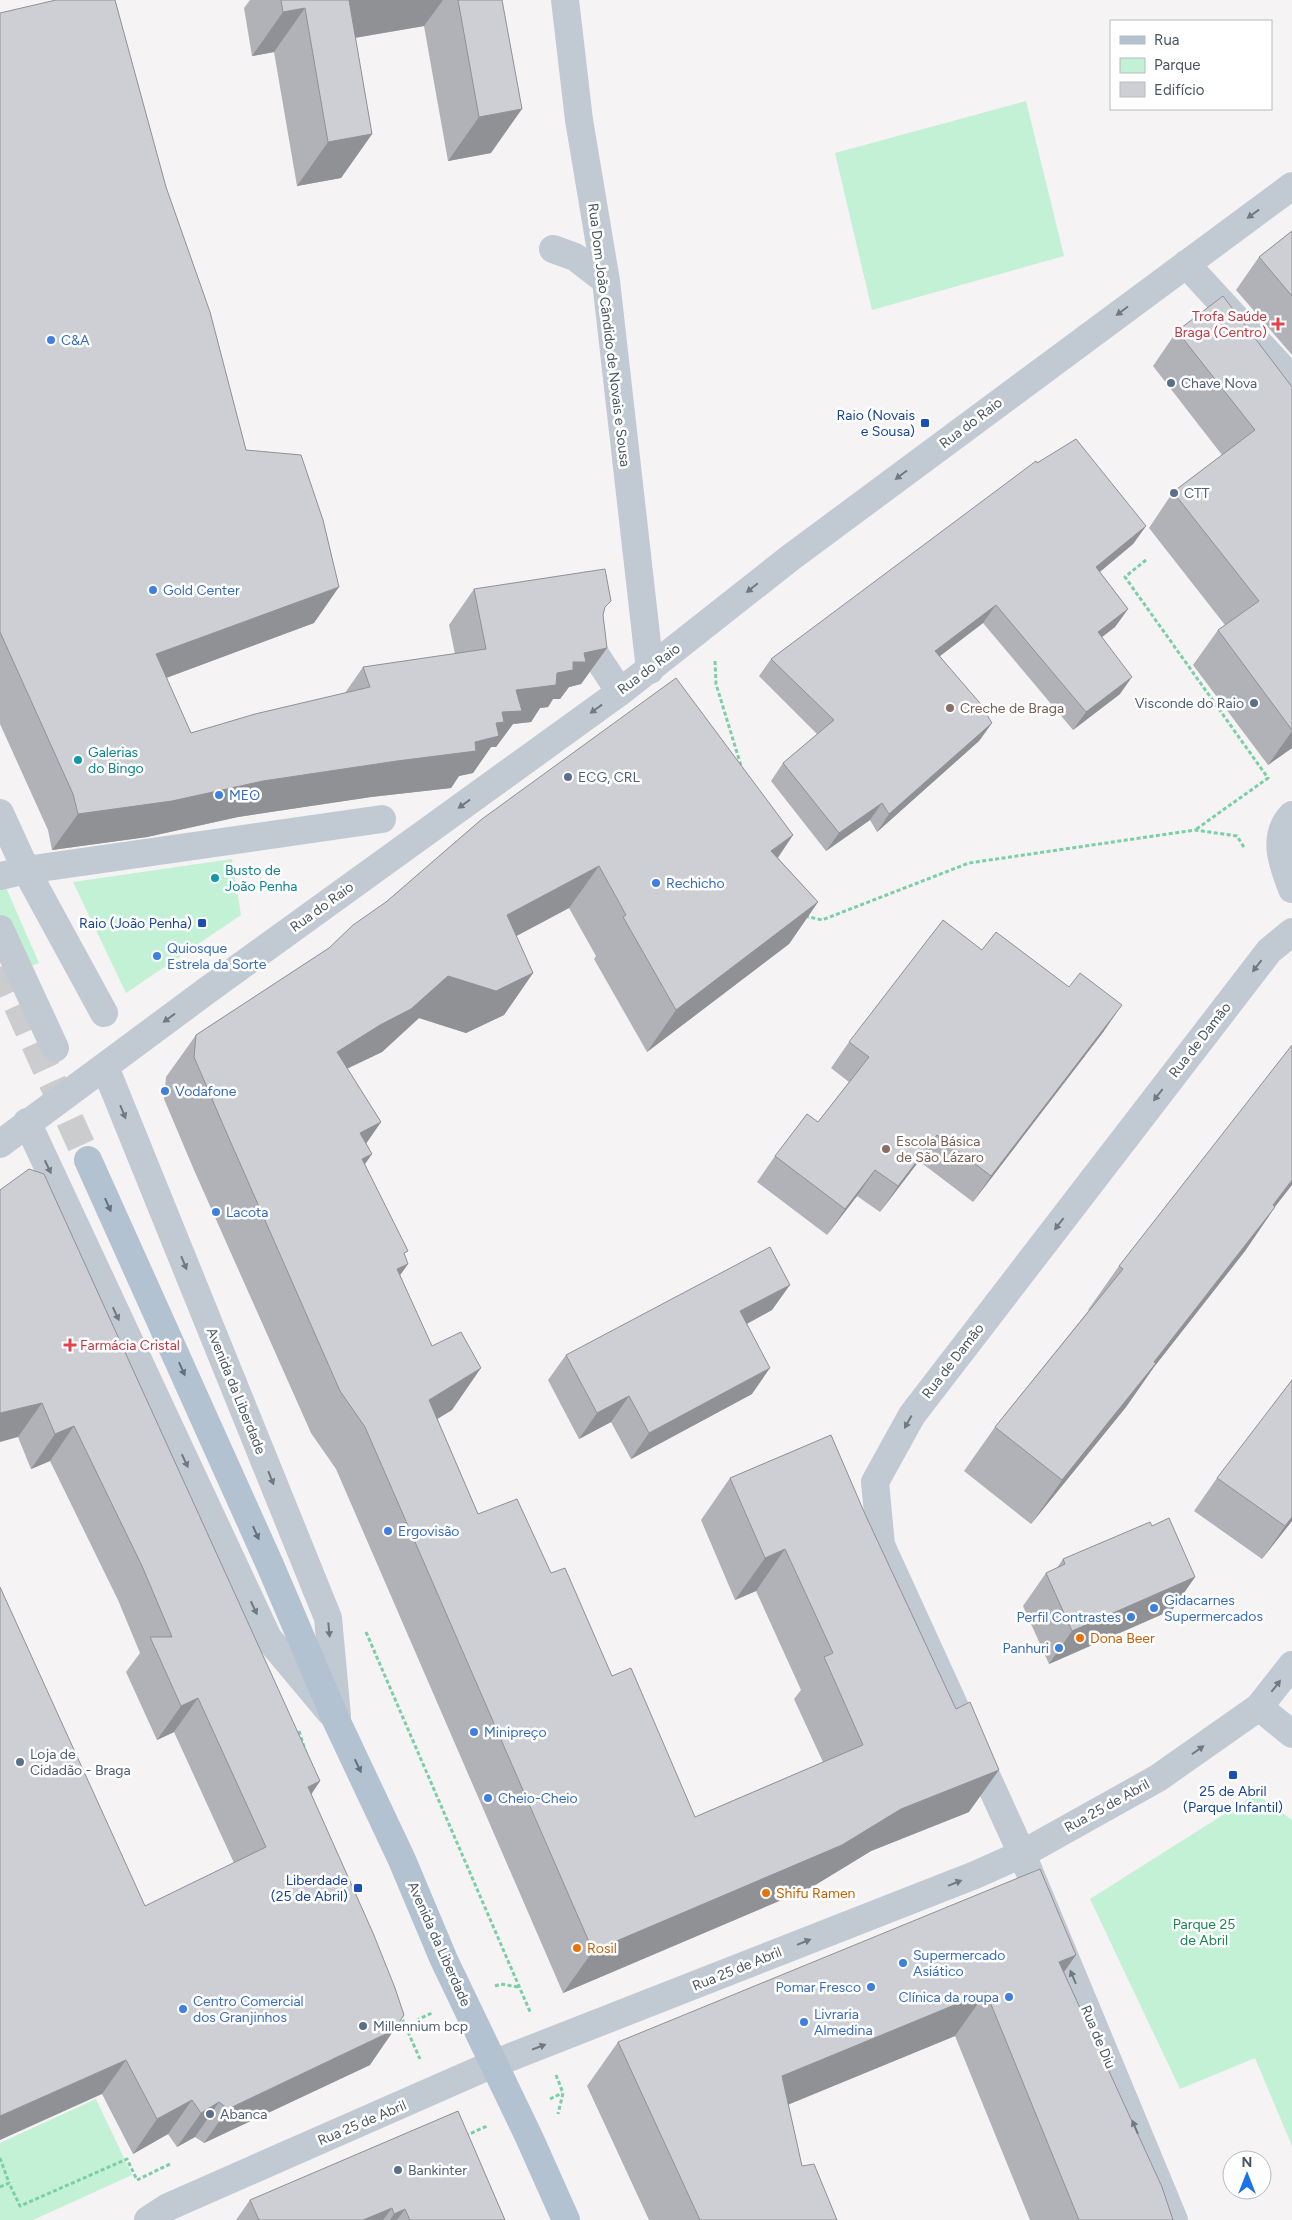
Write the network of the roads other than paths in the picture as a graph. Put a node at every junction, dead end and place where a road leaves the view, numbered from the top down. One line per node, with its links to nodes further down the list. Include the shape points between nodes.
1 (565, 0): 5 (street, Rua Dom João Cândido de Novais e Sousa)
2 (1292, 186): 4 (street, Rua do Raio, one-way to 4)
3 (553, 249): 5 (street, via 575,257)
4 (1186, 264): 6 (street); 8 (street, Rua do Raio, one-way to 8, via 790,558)
5 (606, 281): 8 (street, Rua Dom João Cândido de Novais e Sousa)
6 (1292, 379)
7 (593, 651): 9 (street)
8 (650, 670): 9 (street, Rua do Raio)
9 (620, 692): 20 (street, Rua do Raio, one-way to 20)
10 (0, 813): 13 (street)
11 (1292, 815): 15 (street, via 1285,822 1280,843)
12 (382, 819): 13 (street)
13 (26, 870): 14 (street); 18 (street)
14 (0, 876)
15 (1292, 889)
16 (0, 929): 19 (street)
17 (1292, 932): 28 (street, Rua de Damão, one-way to 28, via 1269,952 912,1415 875,1482 881,1545)
18 (104, 1013)
19 (54, 1048)
20 (105, 1067): 21 (street, Rua do Raio); 26 (street, Avenida da Liberdade, one-way to 26, via 328,1618)
21 (27, 1122): 22 (street, Rua do Raio); 26 (street, Avenida da Liberdade, one-way to 26, via 268,1638)
22 (0, 1144)
23 (88, 1160): 26 (main road, Avenida da Liberdade, one-way to 26)
24 (1292, 1665): 25 (street, Rua 25 de Abril, one-way to 24)
25 (1259, 1706): 27 (street); 28 (street, Rua 25 de Abril, one-way to 25, via 1158,1778)
26 (337, 1722): 29 (main road, Avenida da Liberdade, one-way to 29)
27 (1292, 1734)
28 (1022, 1854): 29 (street, Rua 25 de Abril, one-way to 28); 32 (street, Rua de Diu, one-way to 28)
29 (493, 2064): 30 (street, Rua 25 de Abril, via 168,2207); 31 (main road, Avenida da Liberdade)
30 (148, 2220)
31 (566, 2220)
32 (1174, 2220)

